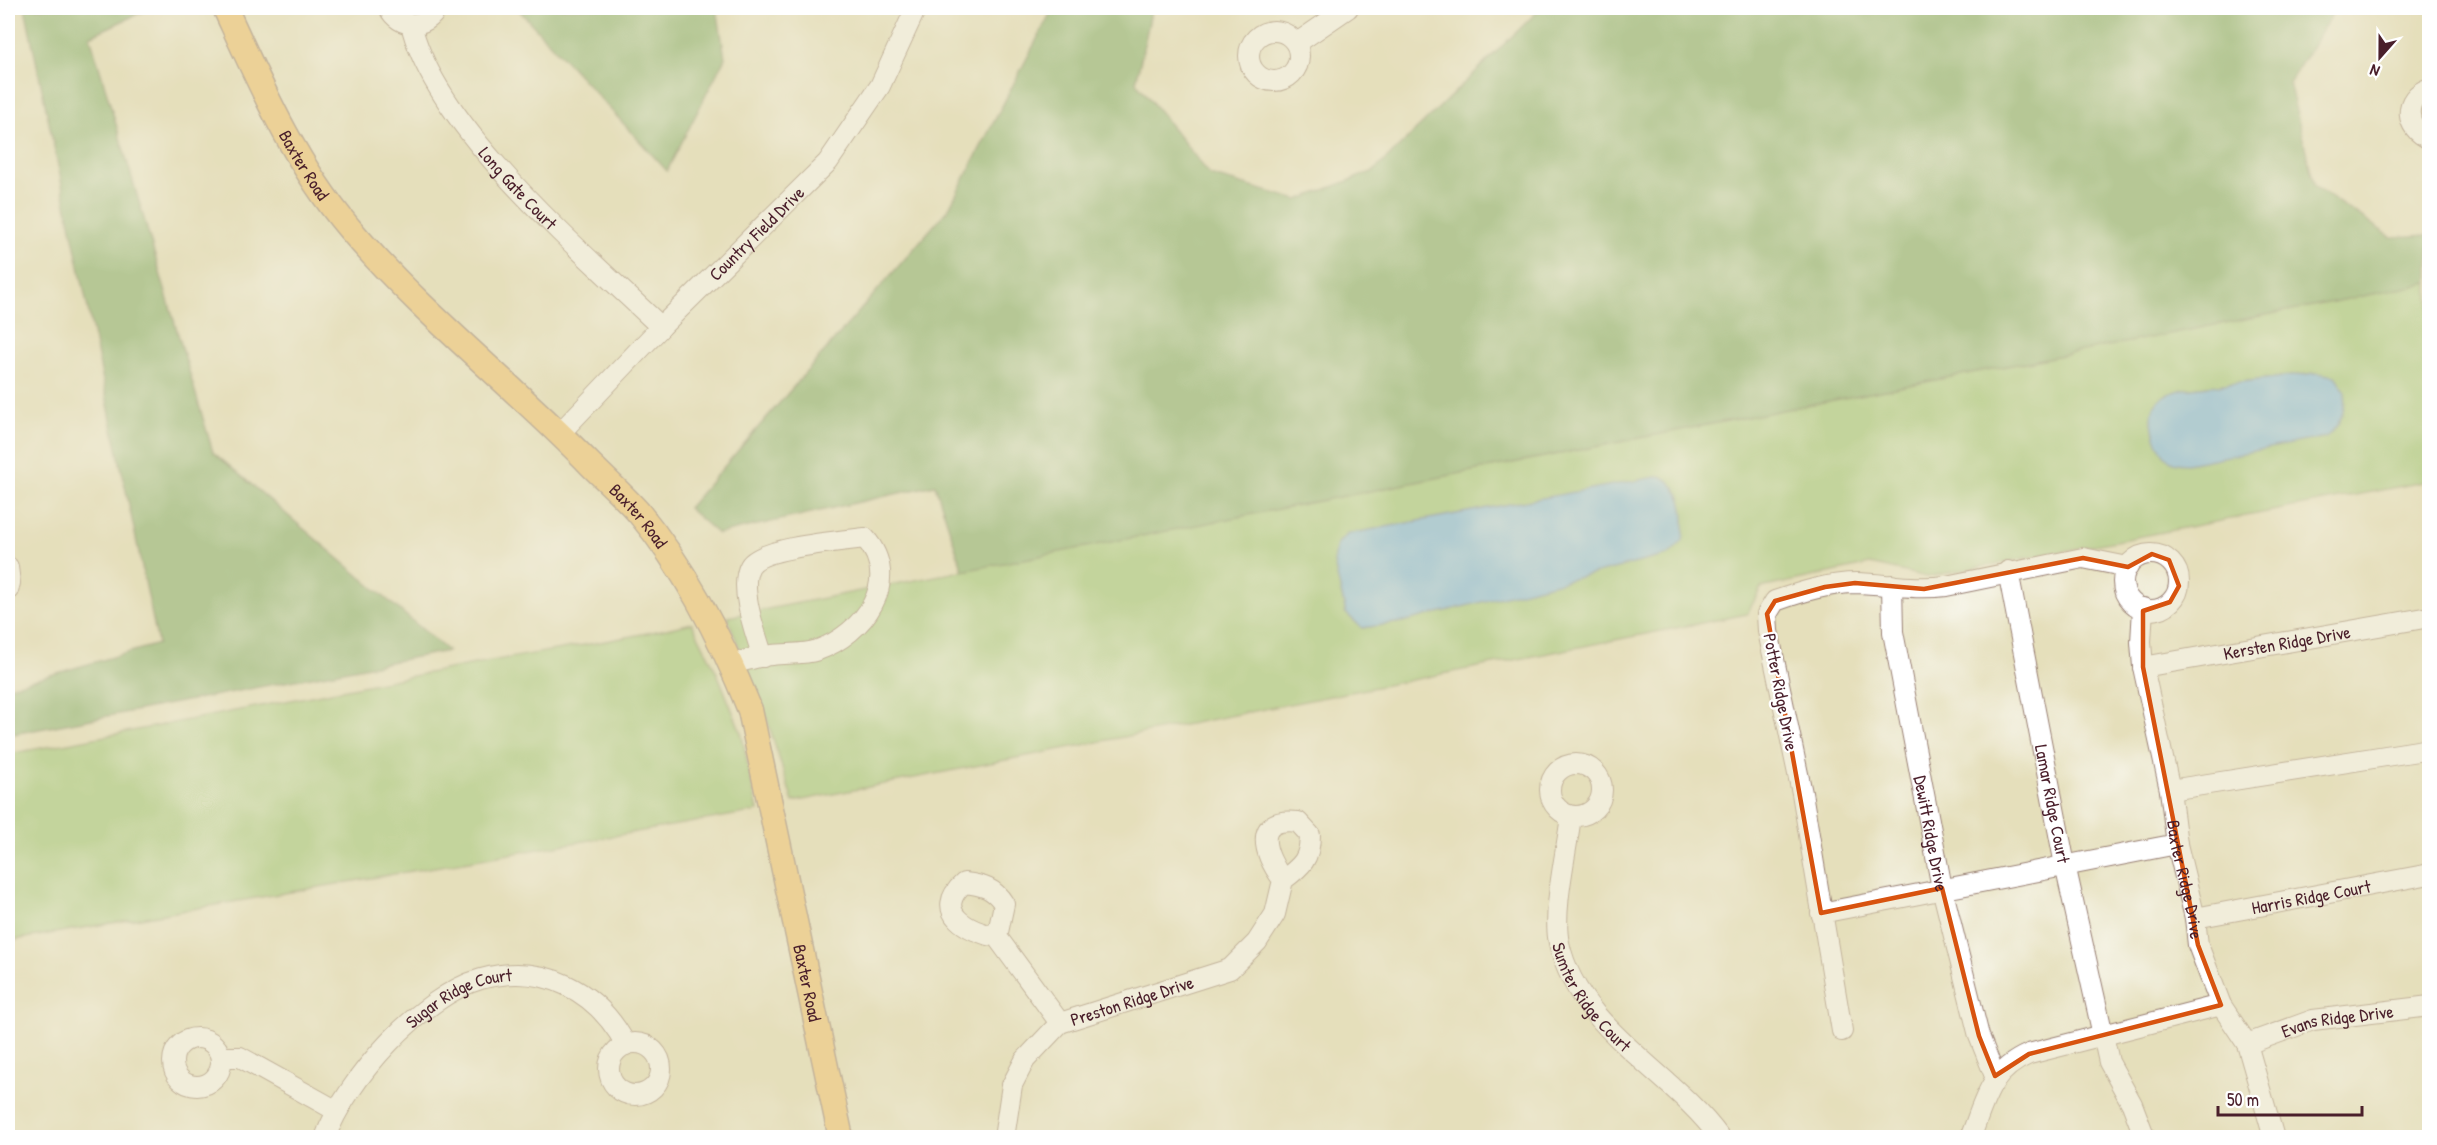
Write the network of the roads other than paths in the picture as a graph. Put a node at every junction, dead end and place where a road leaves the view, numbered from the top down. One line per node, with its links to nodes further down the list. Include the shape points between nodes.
1 (225, 8): 11 (main road, Baxter Road, via 305,169 347,226 410,296)
2 (389, 8): 6 (street, via 396,18)
3 (437, 8): 6 (street, via 428,20)
4 (916, 8): 10 (street, Country Field Drive, via 880,86 828,162)
5 (1348, 8): 7 (street)
6 (411, 24): 10 (street, Long Gate Court, via 417,48 432,75 486,152)
7 (1297, 43)
8 (2430, 88): 9 (street, via 2412,101 2409,114 2414,129)
9 (2430, 139)
10 (660, 327): 11 (street, Country Field Drive)
11 (560, 433): 20 (main road, Baxter Road, via 638,512 663,545)
12 (8, 567): 16 (street)
13 (2128, 567): 14 (street, Potter Ridge Drive, via 2083,558); 17 (street, via 2125,591); 17 (street, via 2134,560 2152,554 2169,560 2175,568 2179,586 2176,595 2162,608)
14 (2008, 571): 15 (street, Potter Ridge Drive, via 1924,589); 26 (street, Lamar Ridge Court)
15 (1892, 585): 29 (street, Dewitt Ridge Drive, via 1893,632); 30 (street, Potter Ridge Drive, via 1855,583 1825,587 1775,601 1767,614)
16 (8, 591)
17 (2143, 608): 21 (street, Baxter Ridge Drive)
18 (2430, 617): 21 (street, Kersten Ridge Drive)
19 (762, 657): 19 (street, via 817,651 840,639 863,618 874,605 880,584 880,564 865,538 798,546 750,565 747,600); 20 (street)
20 (731, 664): 44 (main road, Baxter Road, via 750,710)
21 (2143, 667): 23 (street, Baxter Ridge Drive)
22 (2430, 749): 23 (street)
23 (2170, 790): 25 (street, Baxter Ridge Drive)
24 (1571, 816): 46 (street, Sumter Ridge Court, via 1559,908 1559,942 1573,982 1624,1043 1689,1102)
25 (2177, 844): 26 (street); 31 (street, Baxter Ridge Drive)
26 (2065, 865): 29 (street); 37 (street, Lamar Ridge Court)
27 (2430, 874): 31 (street, Harris Ridge Court)
28 (1282, 880): 35 (street, Preston Ridge Drive, via 1275,915 1257,942 1230,969)
29 (1942, 888): 30 (street); 41 (street, Dewitt Ridge Drive, via 1979,1036)
30 (1821, 913): 36 (street, Potter Ridge Drive)
31 (2195, 918): 33 (street, Baxter Ridge Drive, via 2198,945)
32 (997, 937): 35 (street)
33 (2221, 1005): 37 (street); 38 (street, Baxter Ridge Drive)
34 (2430, 1006): 38 (street, Evans Ridge Drive, via 2313,1020)
35 (1060, 1023): 45 (street, Preston Ridge Drive, via 1025,1060 1012,1085)
36 (1842, 1032)
37 (2104, 1035): 41 (street, via 2029,1054 2011,1061); 48 (street, Lamar Ridge Court, via 2109,1062)
38 (2247, 1044): 49 (street, Baxter Ridge Drive)
39 (626, 1045): 42 (street, Sugar Ridge Court, via 595,1002 550,978 522,975 481,979 448,994 405,1028 374,1057)
40 (221, 1057): 42 (street, via 240,1057)
41 (1995, 1076): 47 (street)
42 (336, 1111): 43 (street, Sugar Ridge Court)
43 (325, 1137)
44 (841, 1137)
45 (1004, 1137)
46 (1720, 1137)
47 (1966, 1137)
48 (2145, 1137)
49 (2274, 1137)

